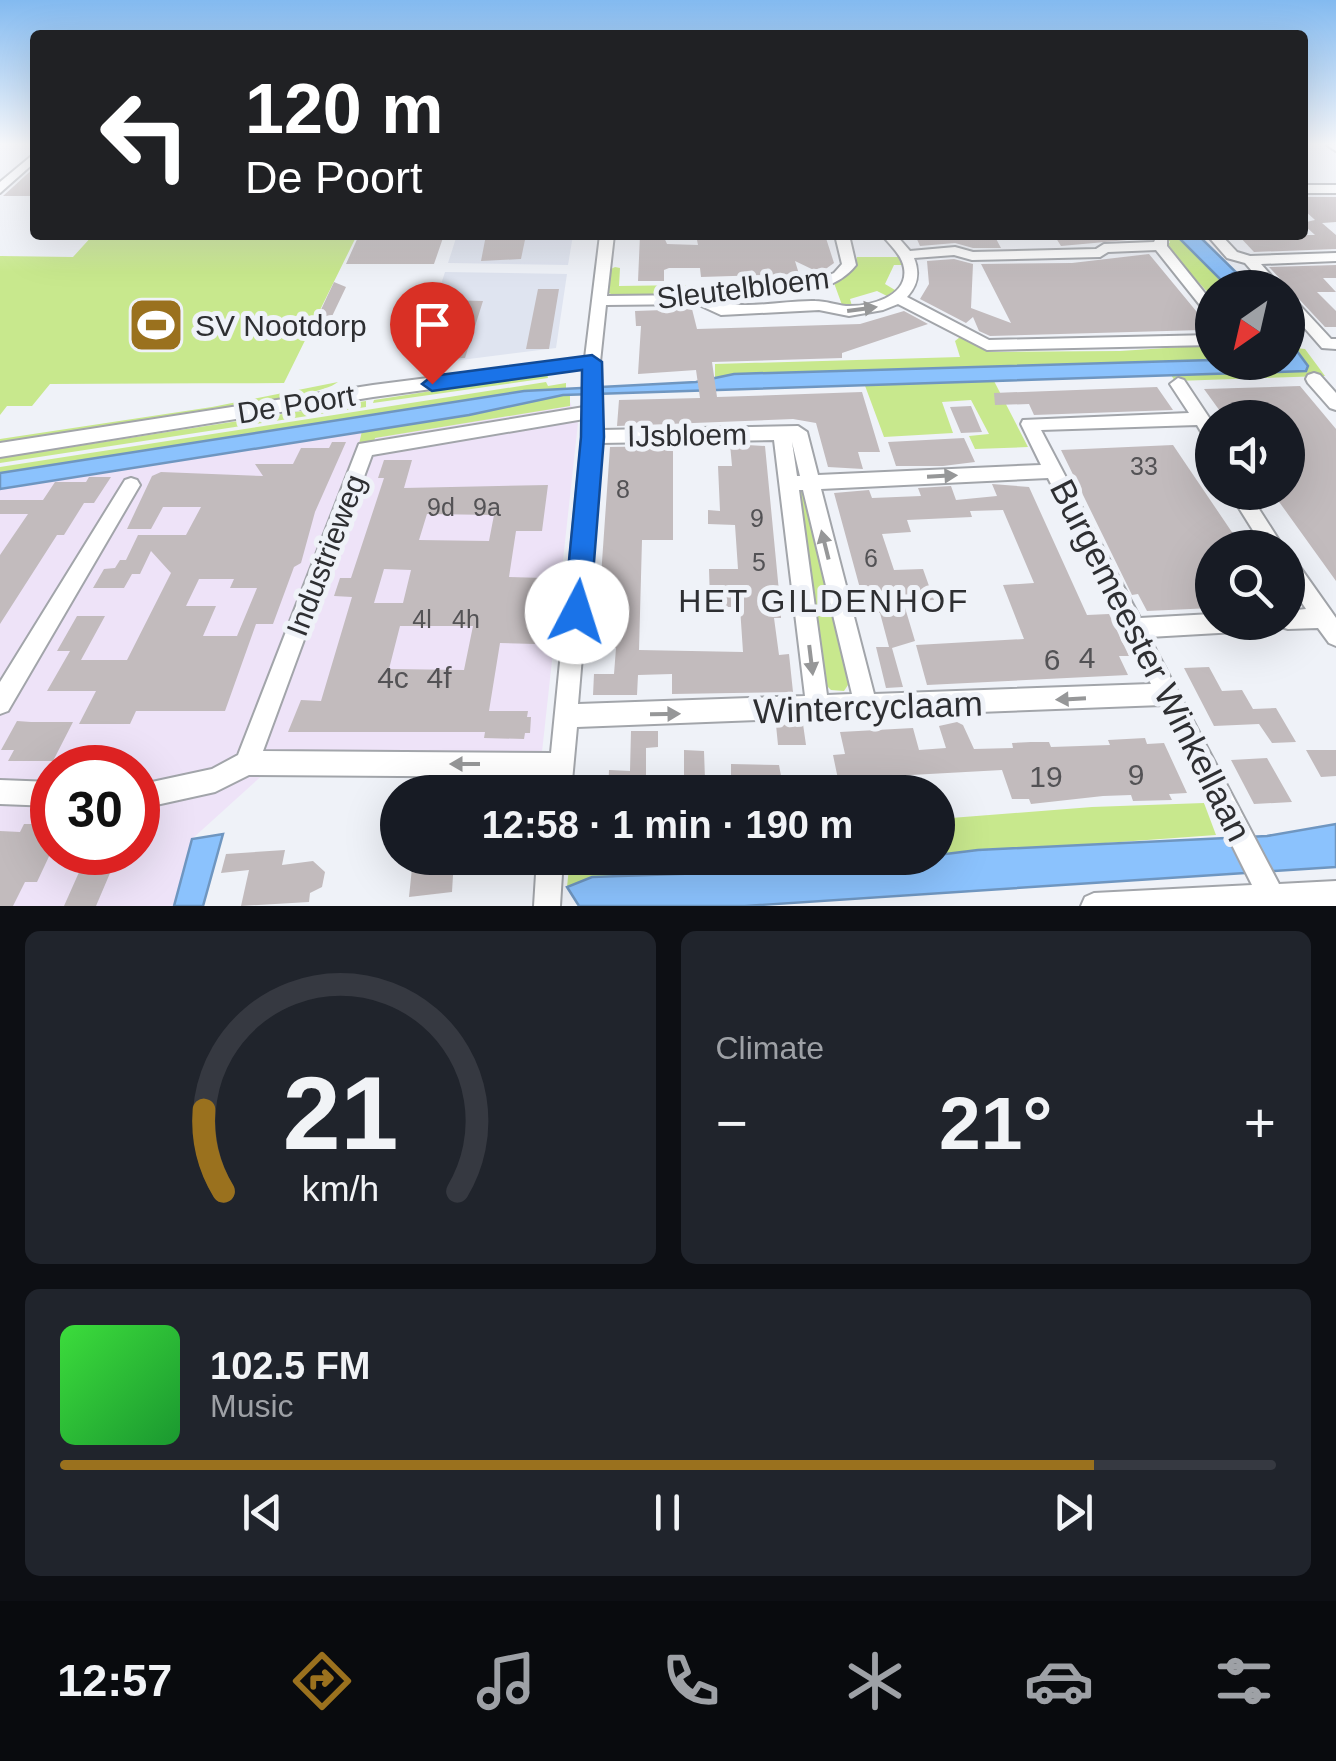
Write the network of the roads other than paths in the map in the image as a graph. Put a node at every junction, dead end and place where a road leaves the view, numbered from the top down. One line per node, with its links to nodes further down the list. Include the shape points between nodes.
1 (1308, 189): 2 (street)
2 (1336, 189)
3 (607, 240): 19 (street)
4 (843, 240): 18 (street, Sleutelbloem, via 849,265 834,279 721,287 700,292)
5 (893, 240): 11 (street)
6 (1006, 240): 12 (street)
7 (1045, 240): 10 (street)
8 (1219, 240): 14 (street)
9 (1159, 241): 10 (street); 16 (street)
10 (1054, 254): 12 (street)
11 (906, 255): 12 (street); 17 (street, via 912,271)
12 (1014, 255)
13 (1336, 257): 14 (street)
14 (1250, 260): 15 (street)
15 (1259, 270)
16 (1195, 289)
17 (898, 298): 18 (street, one-way to 17, via 721,310 819,305 842,311); 21 (street, via 987,345)
18 (699, 299): 19 (street, Sleutelbloem)
19 (601, 301): 25 (street)
20 (1305, 318): 22 (street)
21 (1195, 340)
22 (1332, 344)
23 (1314, 379): 26 (street)
24 (1178, 384): 27 (street)
25 (592, 387): 29 (street); 30 (street, De Poort, via 349,394); 43 (street, Industrieweg, via 365,449)
26 (1336, 404)
27 (1195, 410)
28 (1195, 419): 31 (street, Burgemeester Winkellaan, via 1028,424)
29 (592, 437): 32 (street, IJsbloem, via 798,432); 42 (street)
30 (0, 450)
31 (1053, 471): 32 (street, one-way to 31); 37 (street, Burgemeester Winkellaan)
32 (800, 483): 40 (street, IJsbloem, one-way to 32); 41 (street, IJsbloem, one-way to 41)
33 (131, 485): 39 (street)
34 (1305, 591): 36 (street)
35 (1195, 624): 37 (street)
36 (1329, 627)
37 (1134, 628): 38 (street, Burgemeester Winkellaan)
38 (1168, 694): 40 (street, Wintercyclaam, one-way to 40); 50 (street, Burgemeester Winkellaan)
39 (0, 703)
40 (866, 708): 41 (street, Wintercyclaam)
41 (818, 710): 42 (street, Wintercyclaam, one-way to 41)
42 (568, 716): 44 (street)
43 (247, 763): 44 (street, one-way to 43); 47 (street, via 215,780)
44 (562, 765): 45 (street)
45 (561, 775)
46 (0, 792): 48 (street)
47 (160, 792)
48 (30, 793)
49 (549, 875): 53 (street)
50 (1269, 891): 51 (street); 52 (street)
51 (1336, 894)
52 (1147, 904): 54 (street)
53 (547, 906)
54 (1094, 906)

